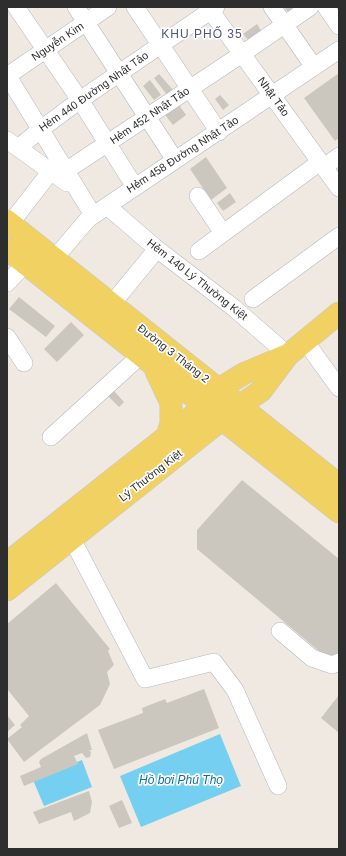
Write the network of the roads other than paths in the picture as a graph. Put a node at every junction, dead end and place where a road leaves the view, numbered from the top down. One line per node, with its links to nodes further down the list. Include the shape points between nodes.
1 (16, 7): 13 (street)
2 (76, 7): 9 (street)
3 (108, 7): 9 (street, Nguyễn Kim)
4 (135, 7): 12 (street)
5 (272, 7): 10 (street)
6 (310, 7): 10 (street, Hẻm 452 Nhật Tảo)
7 (326, 7): 11 (street)
8 (211, 8): 12 (street, Hẻm 440 Đường Nhật Tảo); 15 (street, Nhật Tảo)
9 (86, 22): 13 (street, Nguyễn Kim); 17 (street)
10 (284, 25): 15 (street, Hẻm 452 Nhật Tảo); 16 (street)
11 (339, 26)
12 (161, 45): 17 (street, Hẻm 440 Đường Nhật Tảo); 19 (street)
13 (46, 50): 18 (street, Nguyễn Kim); 21 (street)
14 (339, 50): 16 (street, Hẻm 458 Đường Nhật Tảo)
15 (242, 54): 19 (street, Hẻm 452 Nhật Tảo); 20 (street, Nhật Tảo)
16 (314, 67): 20 (street, Hẻm 458 Đường Nhật Tảo)
17 (119, 73): 21 (street, Hẻm 440 Đường Nhật Tảo); 22 (street)
18 (7, 76): 23 (street, Hẻm 140 Lý Thường Kiệt)
19 (189, 90): 22 (street, Hẻm 452 Nhật Tảo); 24 (street)
20 (272, 96): 24 (street, Hẻm 458 Đường Nhật Tảo); 29 (street, Nhật Tảo)
21 (80, 100): 23 (street, Hẻm 440 Đường Nhật Tảo); 25 (street)
22 (147, 118): 25 (street, Hẻm 452 Nhật Tảo); 28 (street)
23 (41, 129): 26 (street, Hẻm 440 Đường Nhật Tảo); 30 (street, Hẻm 140 Lý Thường Kiệt)
24 (218, 132): 28 (street, Hẻm 458 Đường Nhật Tảo)
25 (107, 144): 30 (street, Hẻm 452 Nhật Tảo); 31 (street)
26 (11, 146): 30 (street)
27 (339, 156): 29 (street)
28 (175, 160): 31 (street, Hẻm 458 Đường Nhật Tảo)
29 (322, 165): 32 (street, Nhật Tảo); 36 (street)
30 (58, 173): 34 (street, Hẻm 140 Lý Thường Kiệt); 35 (street, Hẻm 452 Nhật Tảo)
31 (135, 187): 34 (street, Hẻm 458 Đường Nhật Tảo)
32 (339, 188)
33 (198, 196): 36 (street)
34 (100, 210): 39 (street, Hẻm 140 Lý Thường Kiệt); 41 (street, Hẻm 458 Đường Nhật Tảo)
35 (8, 222): 41 (main road, Đường 3 Tháng 2)
36 (223, 233): 40 (street)
37 (339, 236): 44 (street)
38 (7, 249): 42 (main road)
39 (157, 249): 45 (street); 49 (street, Hẻm 140 Lý Thường Kiệt, via 217,294)
40 (199, 251)
41 (47, 253): 42 (street, Hẻm 458 Đường Nhật Tảo); 45 (main road, Đường 3 Tháng 2)
42 (26, 264): 43 (street, Hẻm 458 Đường Nhật Tảo); 50 (main road, Đường 3 Tháng 2)
43 (7, 284)
44 (252, 299)
45 (111, 305): 54 (main road, Đường 3 Tháng 2)
46 (339, 313): 48 (main road, Lý Thường Kiệt)
47 (7, 337): 51 (street)
48 (305, 341): 49 (main road, Lý Thường Kiệt); 53 (street)
49 (288, 355): 52 (main road, Lý Thường Kiệt); 54 (main road, Lý Thường Kiệt, via 243,374)
50 (146, 361): 55 (main road, Đường 3 Tháng 2); 59 (main road, via 171,403 171,424); 60 (street)
51 (24, 364)
52 (270, 382): 56 (main road, Lý Thường Kiệt); 58 (main road)
53 (339, 388)
54 (219, 389): 55 (main road, Lý Thường Kiệt); 56 (main road, Đường 3 Tháng 2)
55 (202, 405): 57 (main road, Đường 3 Tháng 2); 59 (main road, Lý Thường Kiệt, via 195,414)
56 (238, 406): 57 (main road, Lý Thường Kiệt); 58 (main road, Đường 3 Tháng 2)
57 (221, 420): 61 (main road, Lý Thường Kiệt); 62 (main road, Đường 3 Tháng 2)
58 (266, 428): 63 (main road, Đường 3 Tháng 2)
59 (167, 436): 66 (main road, Lý Thường Kiệt)
60 (51, 437)
61 (196, 440): 62 (main road, via 217,437); 65 (main road, Lý Thường Kiệt)
62 (246, 440): 64 (main road, Đường 3 Tháng 2)
63 (339, 486)
64 (339, 512)
65 (72, 539): 67 (main road, Lý Thường Kiệt); 70 (street, via 144,679 214,662 235,690)
66 (7, 563)
67 (7, 590)
68 (280, 631): 69 (street, via 312,658 332,665)
69 (339, 662)
70 (278, 786)

